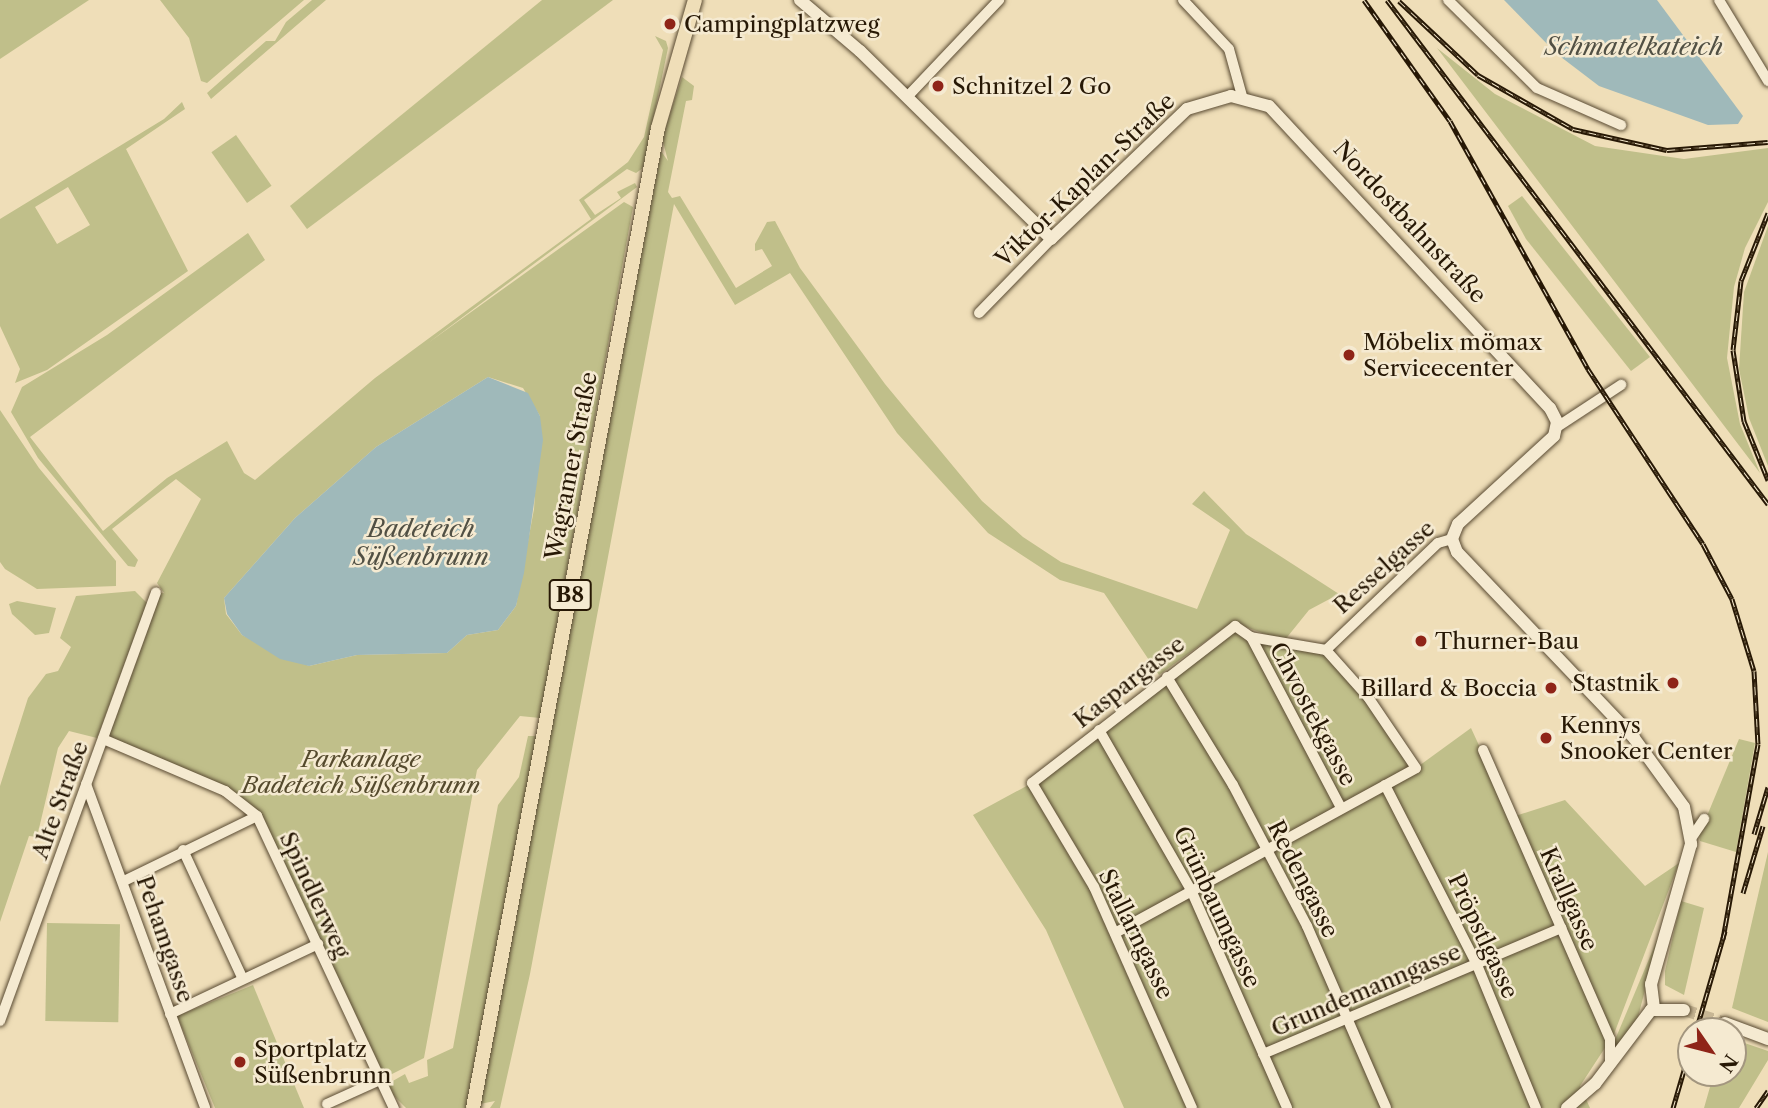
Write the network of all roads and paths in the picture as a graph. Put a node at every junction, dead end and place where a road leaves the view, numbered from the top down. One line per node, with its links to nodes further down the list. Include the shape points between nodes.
1 (695, 0): 52 (main road, Wagramer Straße / B8, via 658,128)
2 (800, 0): 9 (street)
3 (999, 0): 9 (street)
4 (1183, 0): 8 (street, via 1229,49)
5 (1448, 0): 10 (street, via 1537,88)
6 (1719, 0): 7 (street)
7 (1768, 81)
8 (1236, 96): 11 (street, Viktor-Kaplan-Straße, via 1198,103 1178,116); 14 (street, Nordostbahnstraße, via 1269,106 1299,132 1550,408)
9 (907, 97): 11 (street)
10 (1621, 125)
11 (1051, 239): 12 (street, Viktor-Kaplan-Straße)
12 (979, 313)
13 (1621, 385): 14 (street)
14 (1558, 427): 15 (street, Resselgasse, via 1548,444 1458,524)
15 (1452, 539): 18 (street, Resselgasse, via 1438,543); 29 (street, via 1457,552 1667,778 1684,807)
16 (156, 592): 21 (street, Alte Straße)
17 (1251, 637): 18 (street); 19 (street, Kaspargasse, via 1231,627); 26 (street, Chvostekgasse)
18 (1326, 650): 25 (street, via 1368,697 1416,768)
19 (1167, 677): 20 (street, Kaspargasse); 30 (street, Redengasse)
20 (1099, 730): 23 (street, Kaspargasse); 33 (street, Grünbaumgasse)
21 (103, 739): 24 (street, Alte Straße); 27 (street, Spindlerweg, via 225,791)
22 (1483, 750): 34 (street, Krallgasse)
23 (1032, 783): 35 (street, Stallarngasse)
24 (86, 784): 32 (street, Pehamgasse); 43 (street, Alte Straße)
25 (1385, 785): 26 (street); 37 (street, Pröpstlgasse)
26 (1341, 808): 30 (street)
27 (257, 816): 31 (street); 36 (street, Spindlerweg)
28 (1704, 819): 29 (street)
29 (1692, 837): 39 (street, via 1651,984)
30 (1267, 847): 33 (street); 42 (street, Redengasse)
31 (183, 850): 32 (street); 38 (street)
32 (124, 881): 41 (street, Pehamgasse)
33 (1191, 890): 35 (street); 46 (street, Grünbaumgasse)
34 (1561, 928): 37 (street, Grundemanngasse); 47 (street, Krallgasse, via 1610,1039)
35 (1115, 933): 53 (street, Stallarngasse)
36 (318, 944): 38 (street); 48 (street, Spindlerweg)
37 (1477, 965): 42 (street, Grundemanngasse); 56 (street, Pröpstlgasse)
38 (243, 979): 41 (street)
39 (1654, 1007): 40 (street); 47 (street)
40 (1684, 1010)
41 (170, 1014): 50 (street, Pehamgasse)
42 (1349, 1019): 46 (street, Grundemanngasse); 55 (street, Redengasse)
43 (0, 1021)
44 (1747, 1032): 45 (street)
45 (1768, 1040)
46 (1264, 1054): 54 (street, Grünbaumgasse)
47 (1610, 1065): 57 (street)
48 (380, 1080): 49 (street); 51 (street, Spindlerweg)
49 (327, 1104)
50 (205, 1108)
51 (394, 1108)
52 (473, 1108)
53 (1192, 1108)
54 (1287, 1108)
55 (1386, 1108)
56 (1536, 1108)
57 (1567, 1108)

